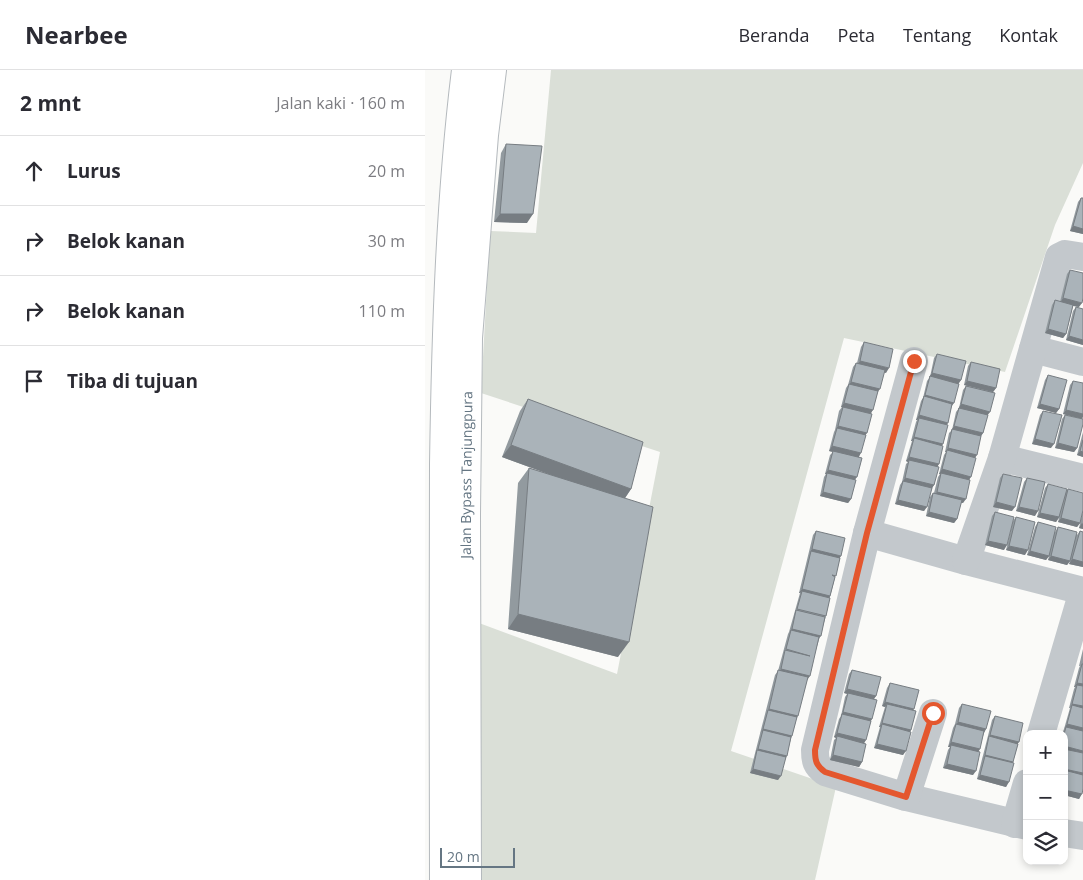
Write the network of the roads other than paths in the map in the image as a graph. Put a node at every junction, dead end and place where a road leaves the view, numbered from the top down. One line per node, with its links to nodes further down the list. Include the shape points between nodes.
1 (465, 70): 19 (highway, Jalan Bypass Tanjungpura, via 446,337)
2 (492, 70): 20 (highway, Jalan Bypass Tanjungpura, via 483,135 468,338)
3 (1083, 257): 4 (street, via 1065,254 1059,257)
4 (1033, 349): 6 (street); 7 (street)
5 (914, 361): 9 (street)
6 (1083, 362)
7 (1002, 458): 8 (street); 10 (street)
8 (1083, 478)
9 (867, 533): 10 (street); 14 (street, via 815,761 825,772)
10 (966, 561): 11 (street)
11 (1083, 591): 13 (street)
12 (933, 713): 14 (street)
13 (1042, 730)
14 (906, 797): 16 (street)
15 (1023, 811): 16 (street)
16 (1021, 825)
17 (1068, 834): 18 (street)
18 (1083, 836)
19 (444, 880)
20 (467, 880)

